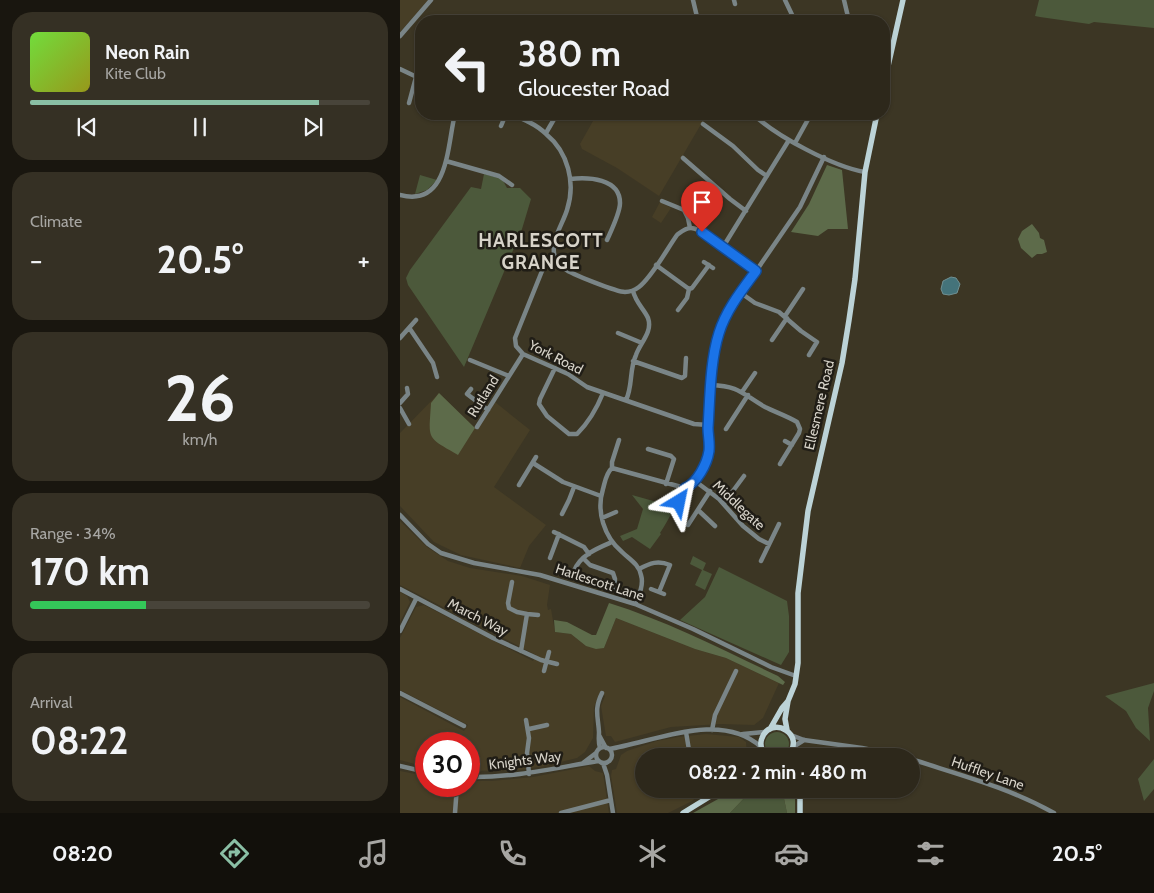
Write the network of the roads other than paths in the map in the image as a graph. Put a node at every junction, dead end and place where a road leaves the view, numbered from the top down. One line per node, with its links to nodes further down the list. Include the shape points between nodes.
1 (431, 0): 6 (street)
2 (693, 0): 7 (street)
3 (785, 0): 8 (street)
4 (844, 0): 9 (street)
5 (903, 0): 12 (main road)
6 (419, 15)
7 (697, 15)
8 (791, 15)
9 (848, 15)
10 (415, 20): 11 (street)
11 (400, 36)
12 (890, 57)
13 (400, 69): 14 (street)
14 (415, 76)
15 (415, 88): 16 (street)
16 (409, 103)
17 (454, 120): 33 (street)
18 (504, 120): 26 (street)
19 (524, 120): 28 (street)
20 (554, 120): 28 (street)
21 (762, 120): 29 (street)
22 (808, 120): 30 (street)
23 (876, 120): 36 (main road, Ellesmere Road)
24 (712, 122): 27 (street)
25 (703, 124): 27 (street)
26 (501, 126)
27 (708, 127): 37 (street)
28 (546, 133): 38 (street, via 562,154)
29 (790, 140): 30 (street); 37 (street)
30 (795, 143): 31 (street)
31 (824, 157): 36 (street); 49 (street, via 800,207)
32 (683, 158): 34 (street)
33 (446, 162): 39 (street, via 499,176); 40 (street, via 442,177 427,194 415,197)
34 (688, 162): 35 (street); 42 (street)
35 (684, 167)
36 (865, 172): 138 (main road, Ellesmere Road, via 850,320 808,511 802,554)
37 (767, 176): 42 (street)
38 (570, 179): 44 (street, via 594,178 616,192 620,204); 46 (street, via 568,206 554,247)
39 (508, 185)
40 (400, 195)
41 (662, 201): 43 (street, via 684,210)
42 (746, 211): 45 (street)
43 (690, 228): 45 (street, via 702,232); 47 (street, via 677,235)
44 (607, 240)
45 (723, 247): 49 (street)
46 (556, 259): 52 (street, via 577,275 620,292); 62 (street, York Road, via 542,271 515,338 516,346)
47 (656, 265): 50 (street); 52 (street)
48 (708, 265): 50 (street)
49 (756, 271): 53 (street)
50 (690, 289): 54 (street)
51 (803, 289): 55 (street)
52 (633, 291): 61 (street, via 648,318 649,327)
53 (741, 293): 55 (street); 71 (street, via 718,334)
54 (678, 310)
55 (786, 317): 60 (street); 63 (street, via 817,342)
56 (416, 320): 57 (street)
57 (410, 329): 59 (street); 70 (street, via 433,363)
58 (618, 333): 61 (street)
59 (400, 338)
60 (772, 340)
61 (642, 343): 66 (street)
62 (523, 354): 67 (street, York Road); 69 (street, Rutland)
63 (809, 355)
64 (686, 358): 66 (street, via 685,376 682,378)
65 (470, 360): 69 (street, Rutland)
66 (633, 362): 77 (street)
67 (555, 368): 75 (street, York Road); 75 (street, via 539,404 569,434 581,431)
68 (756, 373): 74 (street)
69 (509, 376): 80 (street, Rutland)
70 (436, 377)
71 (711, 385): 74 (street, via 728,386); 82 (street)
72 (407, 388): 78 (street, via 410,394)
73 (472, 389): 80 (street, via 465,395)
74 (742, 392): 76 (street)
75 (602, 393): 77 (street, York Road)
76 (748, 395): 84 (street); 87 (street, via 797,422 800,429)
77 (626, 400): 82 (street, York Road, via 694,424)
78 (400, 403)
79 (400, 408): 81 (street)
80 (488, 410): 83 (street, Rutland)
81 (409, 424)
82 (708, 425): 94 (street, via 708,455)
83 (477, 427)
84 (726, 430)
85 (785, 441): 87 (street)
86 (620, 443): 92 (street)
87 (792, 445): 91 (street)
88 (651, 452): 95 (street, via 674,459)
89 (536, 457): 90 (street)
90 (533, 463): 96 (street); 97 (street)
91 (780, 464)
92 (612, 468): 95 (street); 100 (street)
93 (744, 476): 102 (street)
94 (695, 481): 98 (street); 99 (street, Middlegate)
95 (666, 484): 98 (street)
96 (519, 485)
97 (574, 487): 100 (street); 105 (street)
98 (685, 488): 101 (street)
99 (710, 492): 102 (street, Middlegate); 103 (street)
100 (600, 496): 107 (street)
101 (679, 502)
102 (724, 503): 114 (street, Middlegate, via 743,526)
103 (698, 510): 109 (street); 110 (street)
104 (616, 512): 107 (street)
105 (562, 514)
106 (400, 515): 128 (street, Harlescott Lane, via 441,553 474,563 540,574)
107 (602, 518): 113 (street)
108 (779, 524): 114 (street, Middlegate)
109 (688, 525)
110 (715, 526)
111 (554, 532): 112 (street)
112 (559, 534): 115 (street, via 584,547); 116 (street)
113 (612, 542): 115 (street); 119 (street)
114 (769, 544): 118 (street, Middlegate)
115 (589, 554): 117 (street)
116 (550, 558)
117 (583, 558): 120 (street); 122 (street, via 590,565 613,573)
118 (761, 561)
119 (639, 568): 125 (street, via 656,562 670,565); 128 (street, via 642,583)
120 (574, 571)
121 (512, 582): 129 (street, March Way, via 509,608)
122 (614, 588)
123 (400, 589): 127 (street, March Way)
124 (651, 589): 125 (street)
125 (659, 592): 126 (street)
126 (664, 594)
127 (416, 598): 131 (street); 132 (street, March Way)
128 (634, 604): 138 (street, Harlescott Lane)
129 (527, 614): 130 (street); 132 (street)
130 (538, 614)
131 (400, 631)
132 (521, 651): 134 (street, March Way)
133 (549, 652): 134 (street)
134 (547, 662): 135 (street, March Way); 136 (street)
135 (557, 664)
136 (544, 671)
137 (736, 671): 146 (street, via 715,714)
138 (796, 676): 141 (main road, Ellesmere Road)
139 (400, 693): 144 (street)
140 (602, 693): 151 (street, via 596,708)
141 (788, 701): 147 (main road, Ellesmere Road); 149 (main road, Ellesmere Road, via 785,719)
142 (526, 720): 145 (street)
143 (547, 725): 145 (street)
144 (464, 726)
145 (529, 729): 169 (street)
146 (712, 730): 148 (street); 150 (street)
147 (768, 730): 149 (main road, via 781,728); 150 (street); 158 (main road, Ellesmere Road, via 762,736)
148 (686, 732): 155 (street); 156 (street)
149 (789, 733): 152 (street); 159 (main road, Ellesmere Road)
150 (743, 734): 157 (street)
151 (599, 735): 153 (street); 154 (street)
152 (804, 740): 160 (street); 161 (street)
153 (600, 748): 154 (street); 162 (street, Knights Way)
154 (608, 748): 155 (street); 163 (street)
155 (622, 748): 163 (street)
156 (689, 748)
157 (757, 748)
158 (762, 748)
159 (792, 748)
160 (796, 748)
161 (862, 748)
162 (596, 753): 164 (street); 166 (street, Knights Way)
163 (612, 756): 164 (street)
164 (603, 762): 166 (street, Knights Way); 174 (street)
165 (920, 762): 180 (street, Huffley Lane, via 1002,788)
166 (583, 763): 169 (street, Knights Way)
167 (400, 766): 168 (street)
168 (415, 769)
169 (528, 774): 170 (street, Knights Way)
170 (480, 776)
171 (456, 797): 175 (street)
172 (707, 798): 178 (main road)
173 (800, 798): 179 (main road)
174 (611, 800): 176 (street); 177 (street)
175 (455, 813)
176 (561, 813)
177 (613, 813)
178 (683, 813)
179 (800, 813)
180 (1054, 813)

